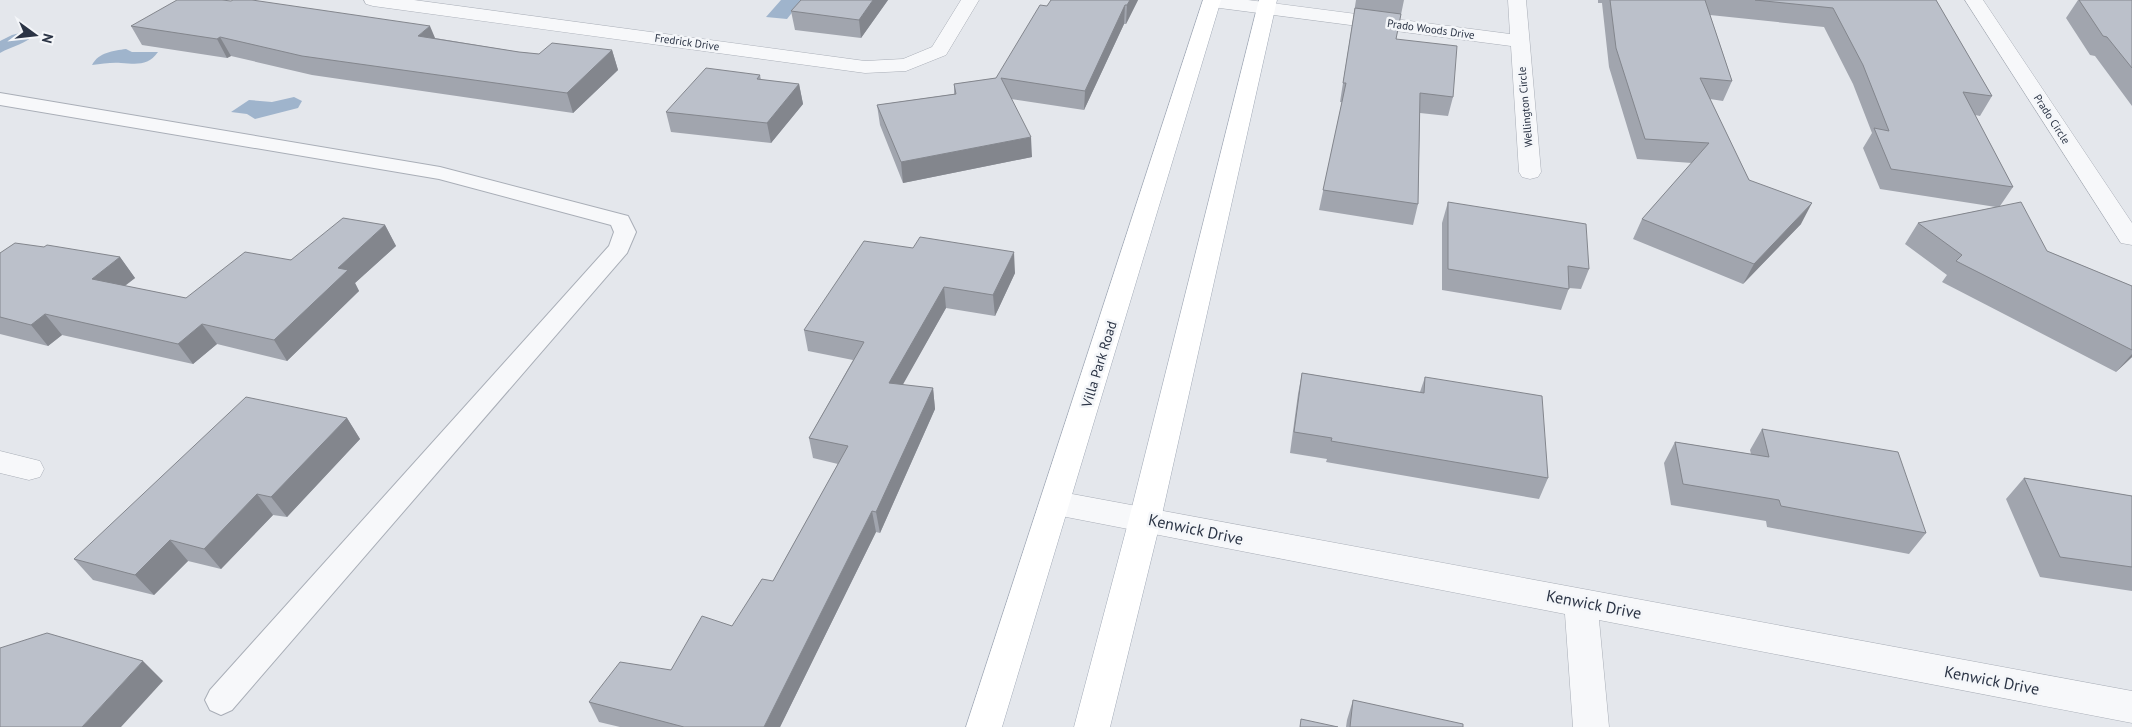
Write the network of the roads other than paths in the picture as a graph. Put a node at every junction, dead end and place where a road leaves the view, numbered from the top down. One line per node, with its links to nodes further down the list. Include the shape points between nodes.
1 (373, 0): 2 (street, Fredrick Drive, via 865,66 906,65 939,51)
2 (970, 0)
3 (1212, 0): 6 (street, Prado Woods Drive); 13 (main road, Villa Park Road)
4 (1517, 0): 7 (street)
5 (1974, 0): 10 (street, Prado Circle)
6 (1267, 4): 7 (street, Prado Woods Drive); 14 (main road)
7 (1519, 41): 9 (street, Wellington Circle)
8 (0, 99): 16 (lane, via 440,173 620,221 625,232 619,248)
9 (1530, 172)
10 (2130, 238)
11 (0, 462): 12 (street)
12 (29, 470)
13 (1056, 503): 14 (street, Kenwick Drive); 18 (main road, Villa Park Road)
14 (1145, 518): 15 (street, Kenwick Drive); 19 (main road)
15 (1581, 602): 17 (street, Kenwick Drive); 20 (street)
16 (221, 700)
17 (2132, 707)
18 (984, 727)
19 (1092, 727)
20 (1590, 727)

